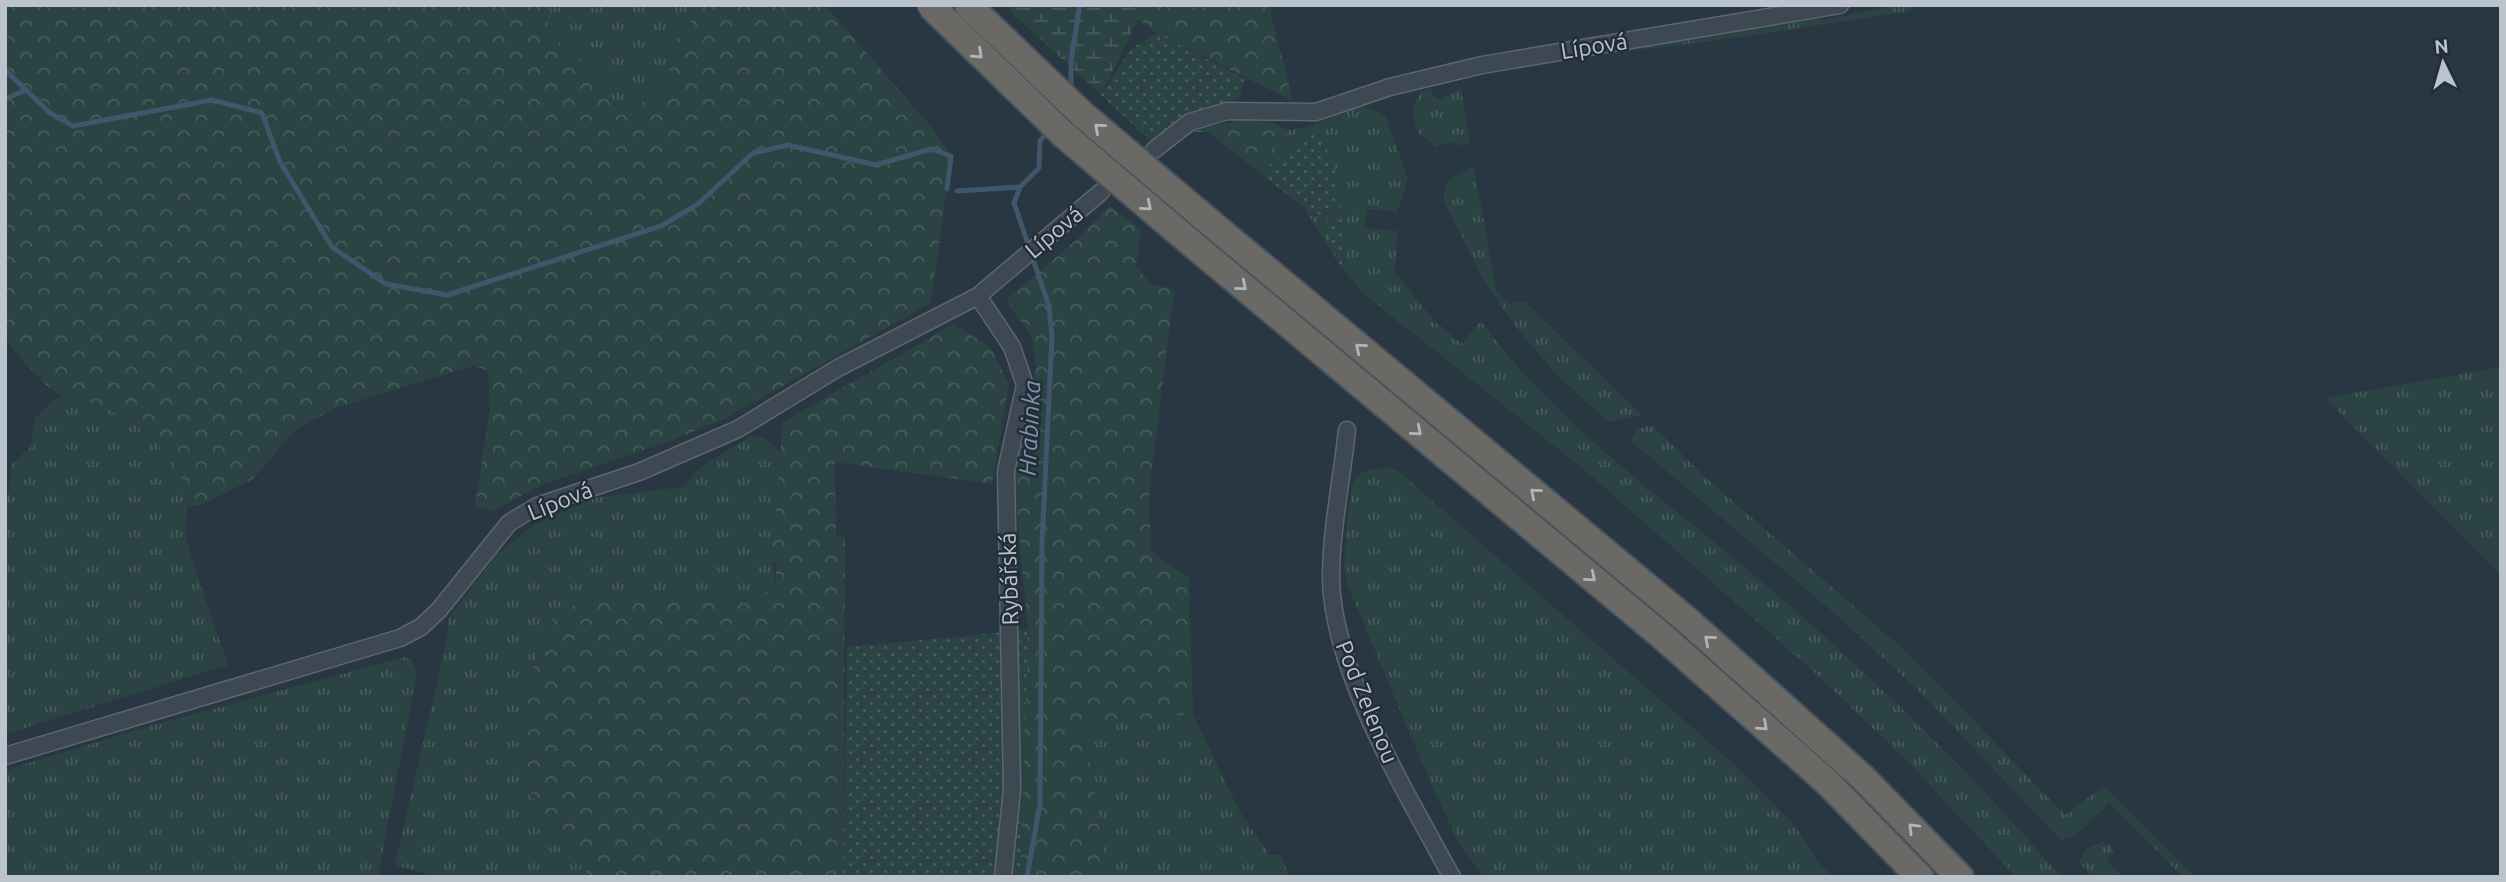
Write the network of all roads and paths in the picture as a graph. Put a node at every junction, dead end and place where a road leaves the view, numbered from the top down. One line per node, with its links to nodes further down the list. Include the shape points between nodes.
1 (930, 5): 11 (highway, one-way to 11, bridge, via 1063,134 1662,636 1826,781)
2 (968, 5): 12 (highway, one-way to 2, bridge, via 1862,777 1688,621 1083,115)
3 (1840, 5): 4 (street, Lípová, via 1482,65 1391,87 1316,112 1227,111 1190,122)
4 (1154, 150)
5 (1101, 192): 6 (street, Lípová)
6 (978, 296): 8 (street, Lípová, via 838,368 738,429 639,472 537,506 509,523 439,610 400,638); 9 (street, Rybářská, via 1012,347 1025,385 1006,471 1012,789)
7 (1347, 430): 10 (street, Pod Zelenou, via 1331,578 1335,620 1347,663 1392,767)
8 (5, 756)
9 (1003, 877)
10 (1452, 877)
11 (1920, 877)
12 (1960, 877)

